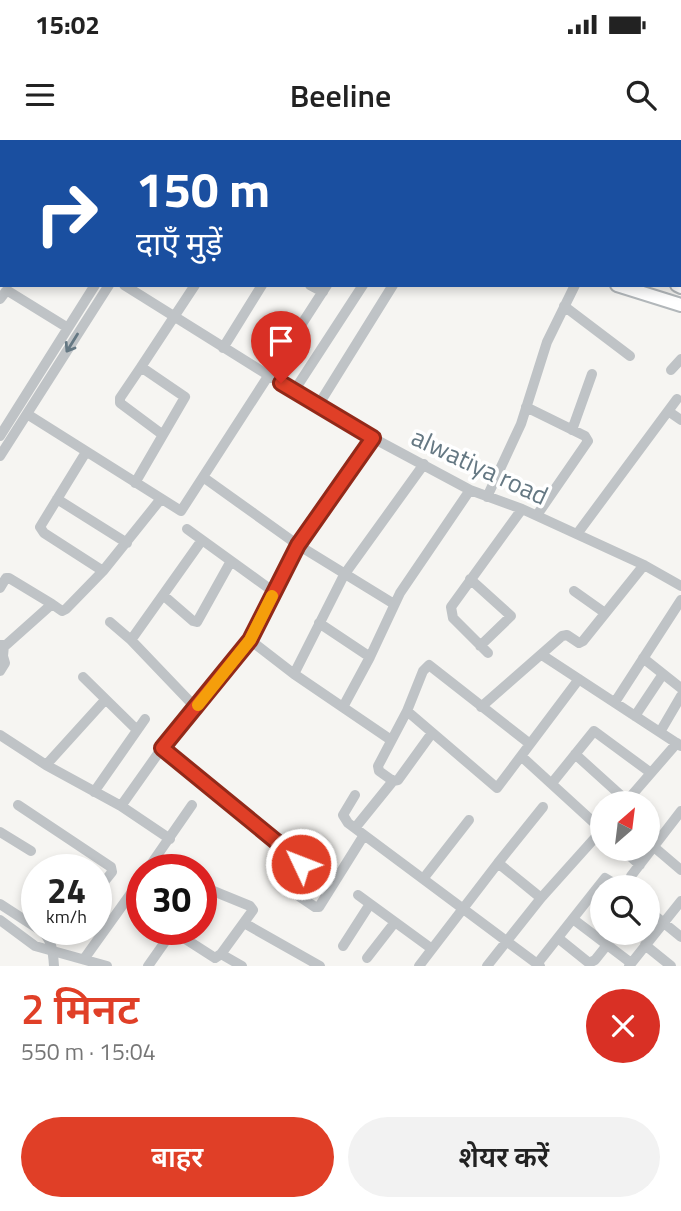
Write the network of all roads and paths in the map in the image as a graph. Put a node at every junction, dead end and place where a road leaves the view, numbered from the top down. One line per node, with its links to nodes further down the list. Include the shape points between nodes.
1 (94, 287): 15 (street)
2 (108, 287): 28 (street, one-way to 28)
3 (127, 287): 14 (street, alwatiya road)
4 (194, 287): 14 (street)
5 (261, 287): 16 (street)
6 (362, 287): 23 (street)
7 (392, 287): 25 (street)
8 (574, 287): 13 (street)
9 (623, 287): 12 (main road)
10 (325, 289): 22 (street)
11 (0, 299): 15 (street, via 8,291)
12 (681, 305)
13 (564, 306): 17 (street); 26 (street)
14 (175, 318): 16 (street, alwatiya road); 19 (street)
15 (68, 328): 32 (street)
16 (223, 348): 22 (street, alwatiya road)
17 (630, 356)
18 (681, 359): 20 (street)
19 (141, 367): 31 (street, via 120,403); 31 (street, via 185,397)
20 (671, 370)
21 (592, 374): 30 (street)
22 (268, 375): 23 (street, alwatiya road); 37 (street)
23 (294, 391): 25 (street, alwatiya road)
24 (677, 399): 27 (street)
25 (318, 404): 33 (street, alwatiya road)
26 (526, 407): 30 (street); 40 (street)
27 (668, 411): 29 (street); 46 (street)
28 (27, 414): 34 (street); 35 (street)
29 (681, 421)
30 (572, 430): 44 (street, via 588,441)
31 (163, 435): 38 (street)
32 (0, 436)
33 (373, 438): 36 (street, alwatiya road); 49 (street)
34 (86, 452): 38 (street); 41 (street)
35 (0, 456)
36 (424, 464): 39 (street, alwatiya road); 53 (street)
37 (203, 477): 42 (street, via 181,511); 49 (street)
38 (135, 483): 42 (street)
39 (470, 490): 40 (street, alwatiya road); 62 (street)
40 (487, 497): 43 (street, alwatiya road)
41 (57, 499): 48 (street); 52 (street, via 41,522 41,531)
42 (160, 500): 48 (street)
43 (522, 509): 44 (street, alwatiya road); 54 (street)
44 (537, 515): 46 (street, alwatiya road)
45 (187, 529): 47 (street)
46 (577, 534): 51 (street, alwatiya road)
47 (202, 540): 50 (street); 59 (street)
48 (127, 543): 52 (street)
49 (298, 545): 53 (street); 58 (street)
50 (231, 561): 58 (street); 59 (street, via 197,622)
51 (644, 565): 55 (street, alwatiya road); 63 (street)
52 (103, 571): 61 (street, via 64,610)
53 (344, 575): 62 (street); 65 (street)
54 (470, 579): 54 (street, via 511,616 484,650 451,613)
55 (681, 586)
56 (0, 587): 61 (street, via 9,578)
57 (573, 591): 63 (street)
58 (275, 592): 67 (street)
59 (163, 595): 66 (street)
60 (681, 600): 71 (street)
61 (52, 604): 68 (street)
62 (394, 604): 70 (street)
63 (605, 612): 69 (street, via 581,643 564,635)
64 (110, 622): 66 (street)
65 (319, 623): 70 (street); 73 (street)
66 (131, 640): 83 (street)
67 (250, 640): 73 (street); 83 (street)
68 (2, 645): 72 (street, via 5,663)
69 (542, 655): 76 (street); 81 (street)
70 (370, 657): 82 (street)
71 (643, 658): 74 (street); 80 (street)
72 (0, 671)
73 (294, 674): 82 (street)
74 (663, 674): 77 (street); 85 (street)
75 (83, 677): 79 (street)
76 (579, 679): 80 (street); 92 (street)
77 (681, 688)
78 (681, 696): 88 (street)
79 (105, 700): 87 (street); 97 (street)
80 (615, 702): 85 (street)
81 (481, 706): 84 (street, via 429,665); 92 (street)
82 (343, 707): 91 (street)
83 (196, 708): 94 (street)
84 (407, 710): 89 (street); 91 (street)
85 (635, 716): 88 (street)
86 (145, 719): 87 (street)
87 (137, 730): 103 (street)
88 (660, 732): 93 (street)
89 (432, 733): 96 (street, via 495,788); 99 (street)
90 (0, 735): 97 (street)
91 (391, 740): 99 (street, via 377,769)
92 (530, 744): 96 (street)
93 (679, 744): 98 (street)
94 (162, 748): 107 (street); 114 (street, via 300,861 290,890 315,907 328,895)
95 (575, 754): 98 (street, via 594,731); 100 (street); 101 (street)
96 (521, 757): 100 (street)
97 (46, 765): 103 (street)
98 (650, 773): 102 (street)
99 (393, 781): 112 (street)
100 (552, 783): 110 (street)
101 (614, 791)
102 (635, 791)
103 (94, 792): 107 (street)
104 (355, 795): 112 (street, via 343,815)
105 (18, 805): 120 (street)
106 (192, 805): 115 (street)
107 (121, 806): 115 (street)
108 (543, 807): 124 (street)
109 (681, 811): 116 (street)
110 (590, 819)
111 (469, 820): 128 (street)
112 (355, 828): 114 (street)
113 (0, 832): 118 (street)
114 (364, 835): 128 (street)
115 (170, 839): 121 (street)
116 (660, 839)
117 (590, 843): 132 (street)
118 (31, 851)
119 (660, 852): 126 (street)
120 (92, 854)
121 (159, 854)
122 (636, 861): 125 (street)
123 (643, 861): 125 (street)
124 (498, 863): 132 (street); 137 (street)
125 (640, 865): 127 (street)
126 (681, 870)
127 (632, 875)
128 (423, 879): 137 (street)
129 (217, 893): 143 (street, via 252,906)
130 (358, 895): 136 (street)
131 (590, 897): 139 (street)
132 (541, 898): 149 (street)
133 (681, 901): 144 (street)
134 (0, 904): 138 (street)
135 (126, 904): 160 (street)
136 (370, 904): 142 (street); 155 (street)
137 (462, 908): 149 (street); 156 (street)
138 (21, 917)
139 (573, 919): 146 (street); 147 (street)
140 (0, 920): 157 (street, via 35,946)
141 (660, 920): 144 (street)
142 (395, 922): 156 (street); 159 (street)
143 (244, 923): 158 (street); 167 (street)
144 (663, 923): 145 (street); 148 (street)
145 (660, 927)
146 (590, 932)
147 (558, 937): 153 (street, via 589,963); 161 (street)
148 (681, 937)
149 (508, 941): 161 (street); 169 (street)
150 (50, 945): 157 (street)
151 (163, 945): 165 (street)
152 (195, 945): 158 (street, via 213,957)
153 (607, 945): 162 (street)
154 (645, 945): 162 (street); 170 (street)
155 (344, 946)
156 (432, 949): 168 (street)
157 (53, 952): 160 (street); 163 (street)
158 (221, 954): 166 (street)
159 (367, 958)
160 (90, 962): 164 (street)
161 (538, 965)
162 (630, 965)
163 (54, 966)
164 (107, 966)
165 (148, 966)
166 (242, 966)
167 (320, 966)
168 (419, 966)
169 (487, 966)
170 (671, 966)

